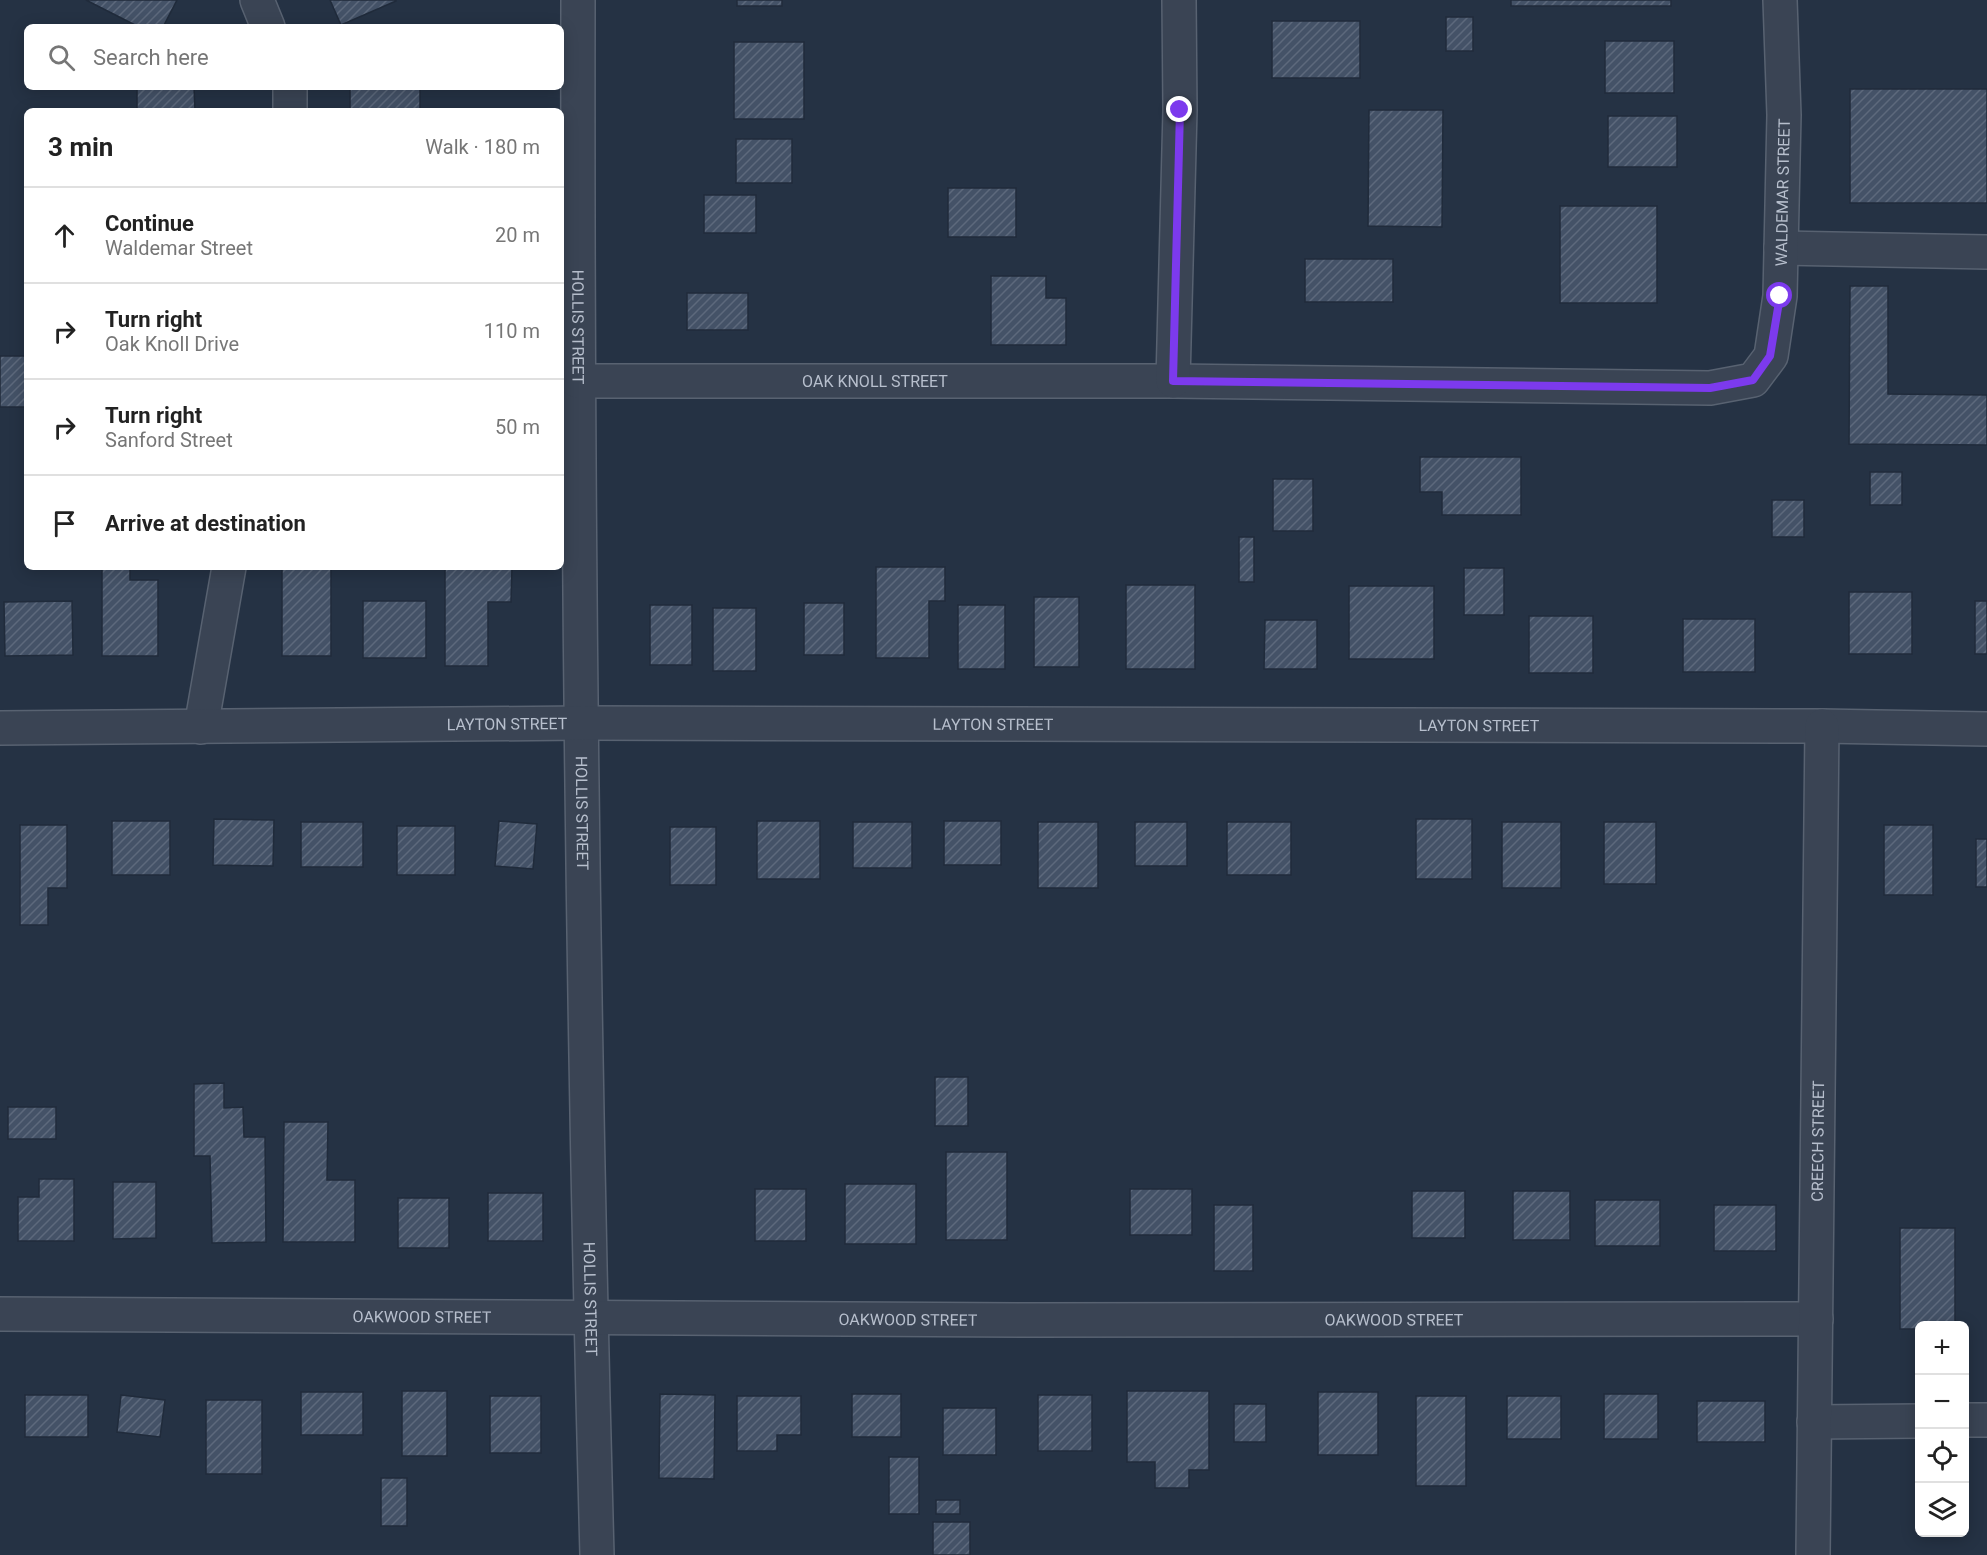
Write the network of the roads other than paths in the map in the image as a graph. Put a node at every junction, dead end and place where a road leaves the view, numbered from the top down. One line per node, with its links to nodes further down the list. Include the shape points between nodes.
1 (257, 0): 5 (street)
2 (578, 0): 11 (street, HOLLIS STREET)
3 (1179, 0): 12 (street)
4 (1780, 0): 8 (street, WALDEMAR STREET, via 1784,115)
5 (267, 24)
6 (290, 90): 7 (street)
7 (290, 108)
8 (1781, 248): 9 (street); 10 (street, WALDEMAR STREET, via 1780,296 1770,356)
9 (1987, 252)
10 (1753, 380): 12 (street, OAK KNOLL STREET, via 1710,388)
11 (577, 381): 12 (street, OAK KNOLL STREET); 14 (street, HOLLIS STREET)
12 (1173, 381)
13 (228, 570): 16 (street)
14 (582, 723): 15 (street, LAYTON STREET); 16 (street, LAYTON STREET); 20 (street, HOLLIS STREET)
15 (1822, 726): 18 (street, LAYTON STREET); 21 (street, CREECH STREET)
16 (201, 727): 17 (street, LAYTON STREET)
17 (0, 728)
18 (1987, 729)
19 (0, 1314): 20 (street, OAKWOOD STREET)
20 (591, 1316): 21 (street, OAKWOOD STREET, via 1018,1320); 26 (street, HOLLIS STREET)
21 (1816, 1318): 25 (street, CREECH STREET)
22 (1969, 1420): 23 (street)
23 (1987, 1420)
24 (1915, 1421): 25 (street)
25 (1815, 1422): 27 (street, CREECH STREET)
26 (597, 1555)
27 (1813, 1555)

